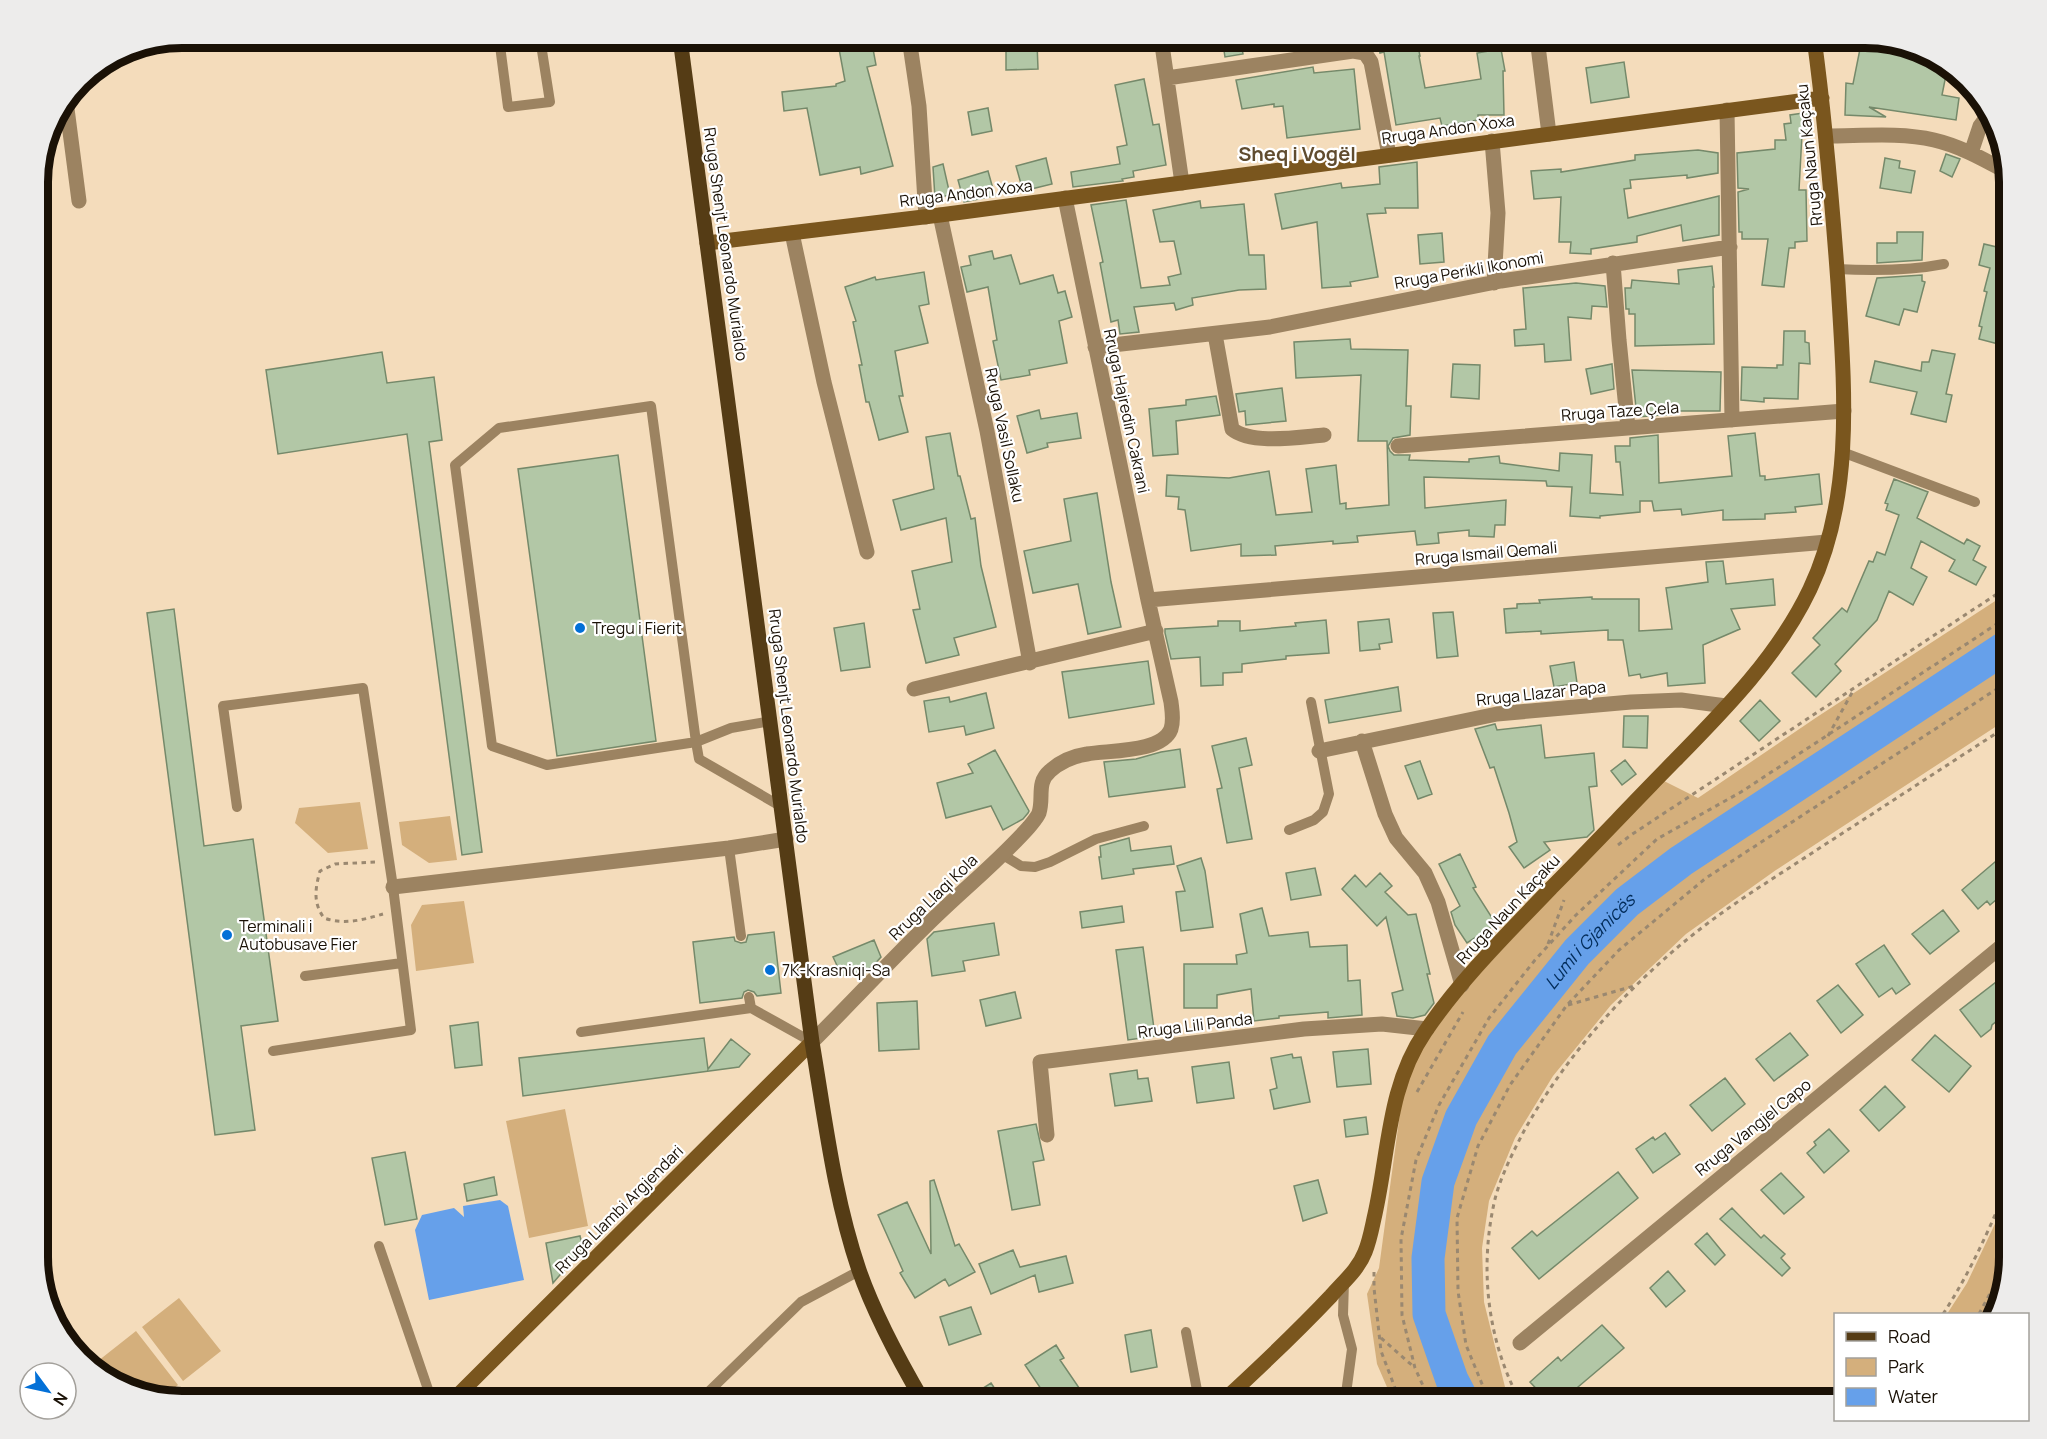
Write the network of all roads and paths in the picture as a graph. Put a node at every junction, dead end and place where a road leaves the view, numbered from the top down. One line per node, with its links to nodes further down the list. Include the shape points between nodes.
1 (500, 48): 2 (lane, via 508,107 550,102)
2 (542, 48)
3 (681, 48): 24 (main road, Rruga Shenjt Leonardo Murialdo)
4 (910, 48): 22 (street, Rruga Vasil Sollaku)
5 (1162, 48): 8 (street)
6 (1538, 48): 13 (street)
7 (1815, 48): 9 (street, Rruga Naun Kaçaku)
8 (1167, 78): 17 (street, via 1353,51 1365,53 1371,62); 19 (street)
9 (1822, 98): 10 (street, Rruga Andon Xoxa); 14 (street, Rruga Naun Kaçaku)
10 (1727, 110): 13 (street, Rruga Andon Xoxa); 25 (street)
11 (68, 114): 21 (street)
12 (1984, 121): 16 (street)
13 (1549, 134): 15 (street, Rruga Andon Xoxa)
14 (1827, 136): 16 (street, via 1910,137); 28 (street, Rruga Naun Kaçaku)
15 (1492, 141): 17 (street, Rruga Andon Xoxa); 29 (street, via 1498,213)
16 (1971, 153): 18 (street)
17 (1389, 155): 19 (street, Rruga Andon Xoxa)
18 (1998, 167)
19 (1182, 183): 20 (street, Rruga Andon Xoxa)
20 (1065, 198): 22 (street, Rruga Andon Xoxa); 31 (street, Rruga Hajredin Cakrani)
21 (79, 201)
22 (933, 216): 23 (street, Rruga Andon Xoxa); 45 (street, Rruga Vasil Sollaku, via 989,442)
23 (792, 233): 24 (street, Rruga Andon Xoxa); 40 (street)
24 (707, 243): 51 (main road, Rruga Shenjt Leonardo Murialdo)
25 (1730, 247): 26 (street, Rruga Perikli Ikonomi); 33 (street)
26 (1613, 263): 29 (street, Rruga Perikli Ikonomi); 34 (street)
27 (1944, 264): 28 (lane, via 1878,271)
28 (1837, 269): 32 (street, Rruga Naun Kaçaku)
29 (1494, 282): 30 (street, Rruga Perikli Ikonomi, via 1317,319)
30 (1215, 333): 31 (street, Rruga Perikli Ikonomi); 35 (street, via 1232,429 1251,437)
31 (1095, 347): 42 (street, Rruga Hajredin Cakrani)
32 (1844, 411): 33 (street, Rruga Taze Çela); 37 (street, Rruga Naun Kaçaku)
33 (1732, 420): 34 (street, Rruga Taze Çela)
34 (1628, 428): 36 (street, Rruga Taze Çela)
35 (1324, 435)
36 (1398, 446)
37 (1842, 452): 38 (lane); 39 (street, Rruga Naun Kaçaku)
38 (1975, 502)
39 (1827, 542): 42 (street, Rruga Ismail Qemali); 50 (street, Rruga Naun Kaçaku, via 1809,592 1778,644)
40 (867, 552)
41 (1999, 593): 46 (path)
42 (1148, 600): 44 (street, Rruga Hajredin Cakrani)
43 (1999, 623): 53 (path)
44 (1156, 632): 45 (street); 64 (street, Rruga Llaqi Kola, via 1173,717 1167,736 1147,746 1072,758 1052,769 1041,783 1039,814)
45 (1030, 663): 48 (street)
46 (1855, 688): 53 (path); 63 (path)
47 (1999, 688): 77 (path, via 1706,878 1619,950)
48 (914, 689)
49 (1311, 702): 56 (lane)
50 (1726, 706): 54 (street, Rruga Llazar Papa, via 1681,700 1585,705 1470,719); 74 (street, Rruga Naun Kaçaku, via 1500,940)
51 (771, 721): 55 (lane, via 731,728); 58 (main road, Rruga Shenjt Leonardo Murialdo)
52 (1999, 732): 75 (path, via 1727,909 1678,946)
53 (1827, 736): 70 (path, via 1741,792 1657,839)
54 (1362, 741): 56 (street, Rruga Llazar Papa); 74 (street, via 1385,814 1396,837 1425,873 1438,902)
55 (696, 742): 55 (lane, via 547,765 492,746 455,465 499,428 651,406); 58 (lane, via 699,759)
56 (1320, 751): 60 (lane, via 1328,782 1327,802 1314,820)
57 (237, 807): 65 (lane, via 223,706 363,688)
58 (782, 807): 61 (main road, Rruga Shenjt Leonardo Murialdo)
59 (1144, 826): 64 (lane, Rruga Llaqi Kola, via 1096,839 1035,867 1021,866)
60 (1289, 830)
61 (786, 839): 62 (street); 80 (main road, Rruga Shenjt Leonardo Murialdo)
62 (729, 848): 66 (street); 69 (lane)
63 (1615, 848)
64 (1003, 855): 80 (street, Rruga Llaqi Kola, via 927,924)
65 (389, 862): 66 (lane); 68 (path, via 335,864 320,872 316,902 324,918 335,922 360,921)
66 (393, 887): 68 (lane)
67 (1565, 899): 70 (path)
68 (396, 910): 72 (lane)
69 (741, 936)
70 (1547, 946): 95 (path, via 1489,1018 1439,1105 1416,1160 1401,1239 1402,1315)
71 (1999, 949): 94 (street, Rruga Vangjel Capo)
72 (402, 963): 73 (lane); 81 (lane, via 411,1030)
73 (305, 976)
74 (1462, 985): 78 (street, Rruga Naun Kaçaku)
75 (1636, 985): 77 (path); 106 (path, via 1596,1028 1540,1103 1512,1153 1496,1197 1487,1239 1486,1284 1495,1336)
76 (1467, 1005): 82 (path)
77 (1567, 1005): 105 (path, via 1510,1085 1478,1146 1457,1218 1458,1291 1466,1345)
78 (1427, 1029): 83 (street, Rruga Lili Panda, via 1382,1024 1305,1029 1040,1062); 88 (street, Rruga Naun Kaçaku, via 1405,1066 1397,1090 1369,1242 1356,1269)
79 (581, 1032): 80 (lane, via 750,1003)
80 (812, 1042): 87 (main road, Rruga Shenjt Leonardo Murialdo, via 837,1185); 97 (street, Rruga Llambi Argjendari)
81 (273, 1051)
82 (1417, 1093)
83 (1047, 1135)
84 (1999, 1207): 90 (path, via 1958,1292)
85 (379, 1246): 96 (lane)
86 (1374, 1264): 93 (path)
87 (859, 1271): 98 (lane, via 801,1302); 99 (main road, Rruga Shenjt Leonardo Murialdo)
88 (1344, 1281): 101 (street, Rruga Naun Kaçaku); 102 (lane, via 1343,1315 1352,1349)
89 (1996, 1281): 91 (path)
90 (1944, 1313)
91 (1979, 1313)
92 (1186, 1332): 100 (lane)
93 (1379, 1337): 95 (path); 103 (path)
94 (1520, 1343)
95 (1415, 1368): 104 (path)
96 (429, 1391)
97 (462, 1391)
98 (709, 1391)
99 (917, 1391)
100 (1197, 1391)
101 (1234, 1391)
102 (1346, 1391)
103 (1396, 1391)
104 (1426, 1391)
105 (1485, 1391)
106 (1515, 1391)

